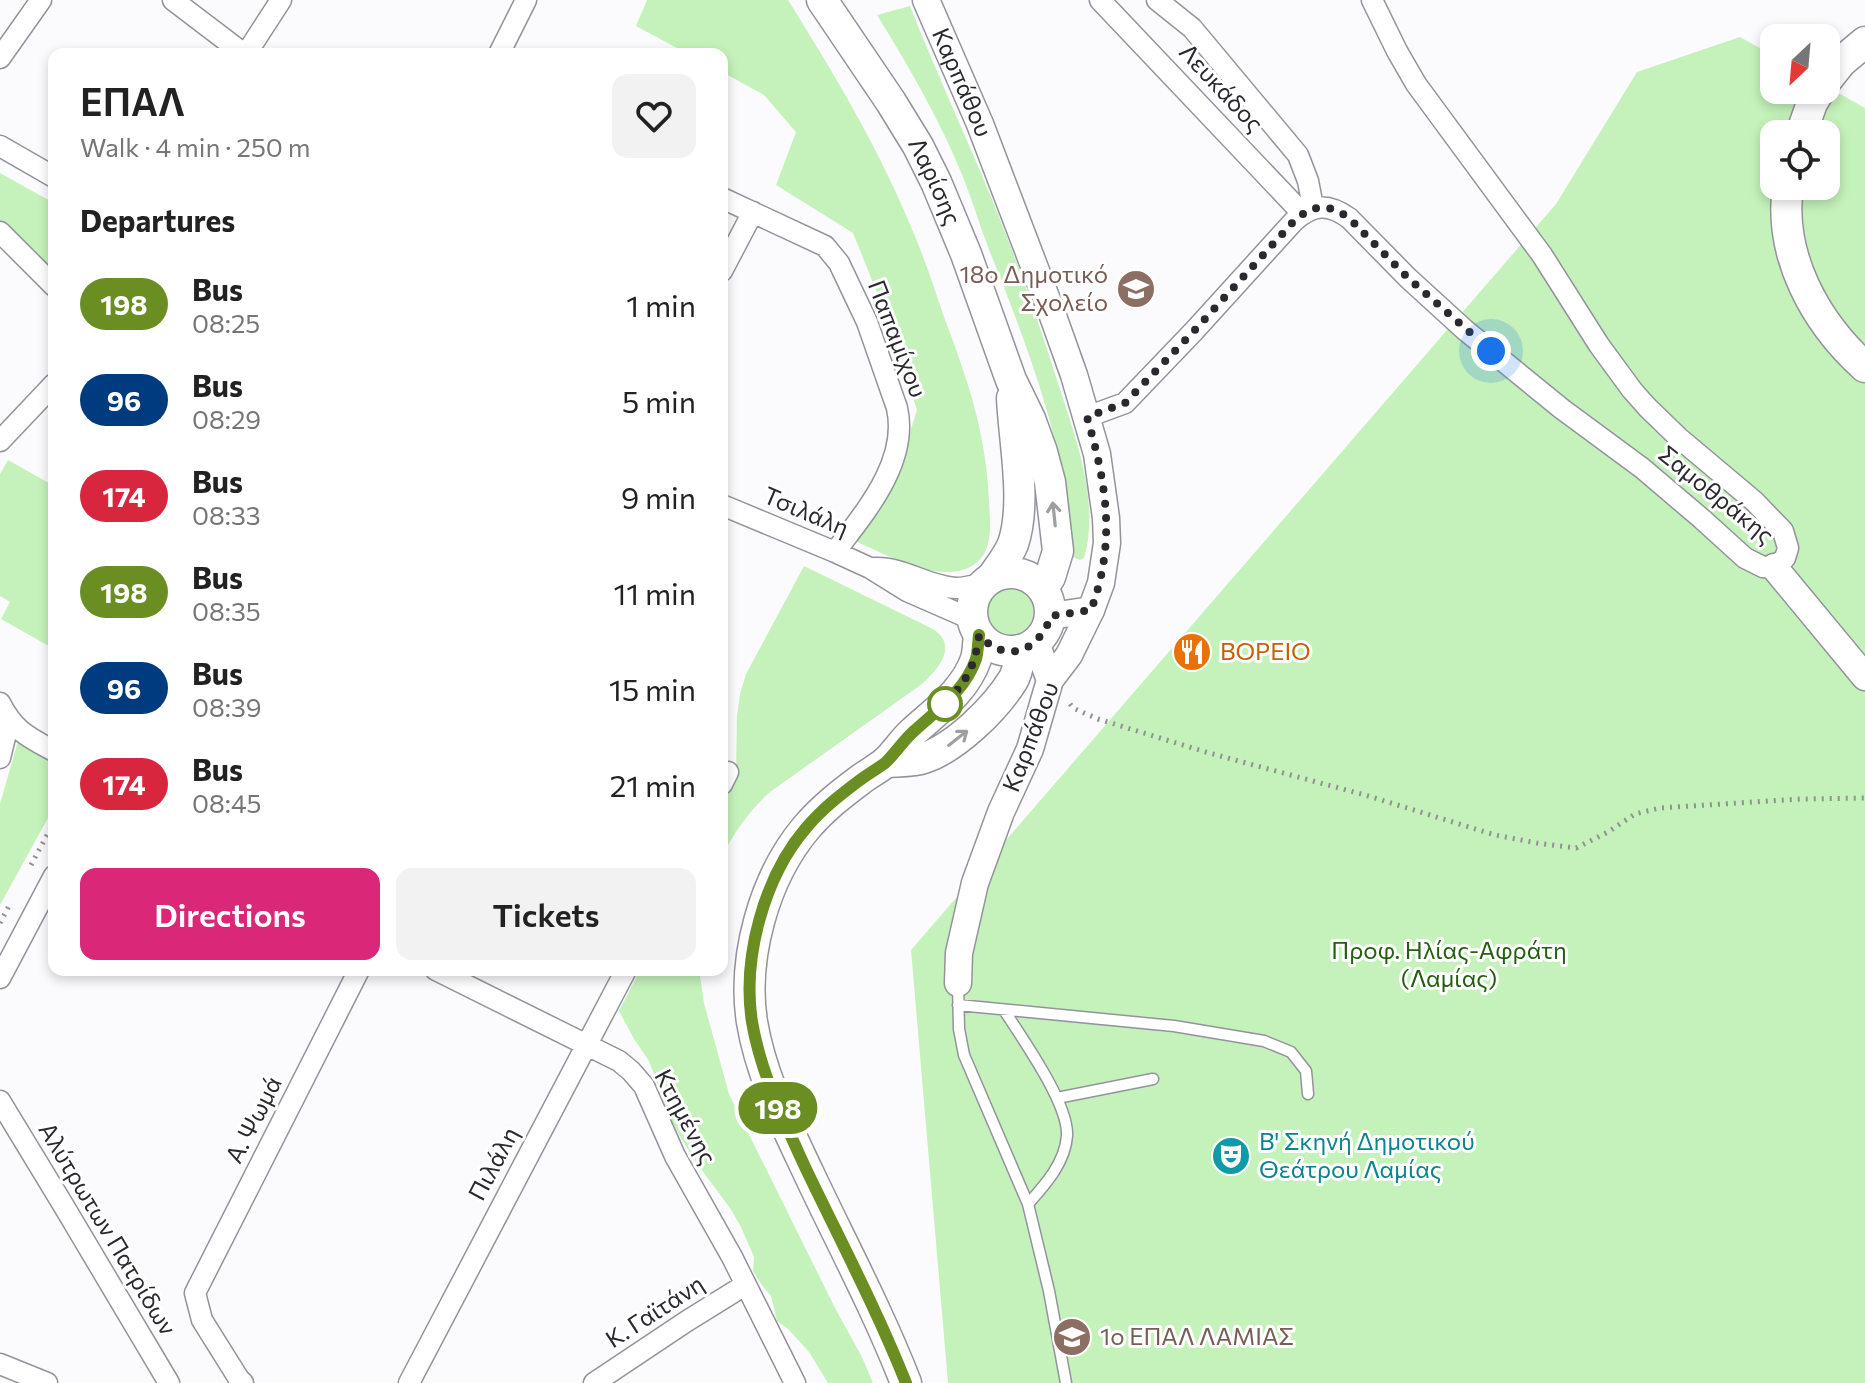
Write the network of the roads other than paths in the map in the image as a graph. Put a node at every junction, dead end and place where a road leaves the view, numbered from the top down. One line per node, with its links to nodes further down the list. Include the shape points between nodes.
1 (41, 0): 14 (street)
2 (173, 0): 11 (street)
3 (281, 0): 12 (street)
4 (526, 0): 13 (street)
5 (822, 0): 26 (main road, Λαρίσης, via 918,146 966,254)
6 (926, 0): 28 (street, Καρπάθου, via 980,124)
7 (1100, 0): 20 (street, Λευκάδος)
8 (1157, 0): 20 (street, Λευκάδος, via 1192,28 1298,155 1308,181)
9 (1372, 0): 32 (street, Σαμοθράκης, via 1416,84 1542,255 1632,390 1783,531 1788,548)
10 (1865, 42): 15 (main road)
11 (237, 48)
12 (249, 48)
13 (502, 48)
14 (0, 58)
15 (1840, 63)
16 (0, 146): 17 (street)
17 (48, 174)
18 (1788, 200): 25 (main road, via 1799,277 1837,340)
19 (728, 201): 21 (street, Παπαμίχου)
20 (1308, 210): 28 (street, via 1125,403); 32 (street, Σαμοθράκης, via 1331,208 1349,218 1474,337 1642,468 1745,558)
21 (753, 212): 23 (street); 31 (street, Παπαμίχου, via 825,246 839,263 867,322 897,408 895,457)
22 (0, 232): 24 (street)
23 (728, 260)
24 (48, 280)
25 (1865, 367)
26 (1011, 380): 34 (main road, Λαρίσης, via 1020,502 1014,541); 35 (main road, Λαρίσης, one-way to 26, via 1058,551 1050,482)
27 (48, 390): 29 (street)
28 (1087, 417): 36 (street, Καρπάθου, via 1101,474 1107,543)
29 (0, 441)
30 (728, 507): 31 (street, Τσιλάλη)
31 (835, 552): 33 (street, Τσιλάλη)
32 (1774, 567): 39 (street)
33 (870, 568): 34 (street, via 890,567 960,588); 37 (street)
34 (988, 580): 35 (main road, via 1020,573 1033,579); 37 (main road, via 973,600)
35 (1047, 602): 36 (street); 38 (main road, via 1046,631)
36 (1091, 610): 40 (street, Καρπάθου)
37 (975, 627): 38 (main road, via 998,649); 44 (main road, via 977,658 963,684)
38 (1028, 646): 40 (street); 44 (main road, one-way to 38, via 922,759 968,730 1015,678)
39 (1865, 677)
40 (1050, 680): 50 (street, Καρπάθου, via 1030,749 975,883 959,953)
41 (5, 712): 42 (street, via 25,736); 43 (street)
42 (48, 748)
43 (0, 758)
44 (886, 762): 66 (main road, via 821,811 787,855 756,935 750,995 769,1087)
45 (48, 887): 49 (street)
46 (356, 976): 62 (street, Α. Ψωμά, via 195,1293 202,1320)
47 (448, 976): 52 (street, Κτημένης)
48 (623, 976): 52 (street, Πιλάλη)
49 (0, 978)
50 (958, 994): 51 (lane); 57 (lane, via 964,1055)
51 (1004, 1010): 54 (lane, via 1174,1026 1264,1041 1291,1052 1306,1071); 55 (lane)
52 (586, 1046): 58 (street, Κτημένης, via 619,1061 644,1086 675,1156); 63 (street, Πιλάλη)
53 (1153, 1079): 55 (lane)
54 (1308, 1094)
55 (1057, 1098): 57 (lane, via 1066,1121 1063,1152 1051,1178)
56 (0, 1101): 61 (street, Αλύτρωτων Πατρίδων)
57 (1028, 1204): 67 (lane)
58 (745, 1285): 64 (street, Κ. Γαϊτάνη); 65 (street, Κτημένης)
59 (0, 1364): 60 (street)
60 (47, 1383)
61 (169, 1383)
62 (243, 1383)
63 (409, 1383)
64 (594, 1383)
65 (795, 1383)
66 (906, 1383)
67 (1066, 1383)

